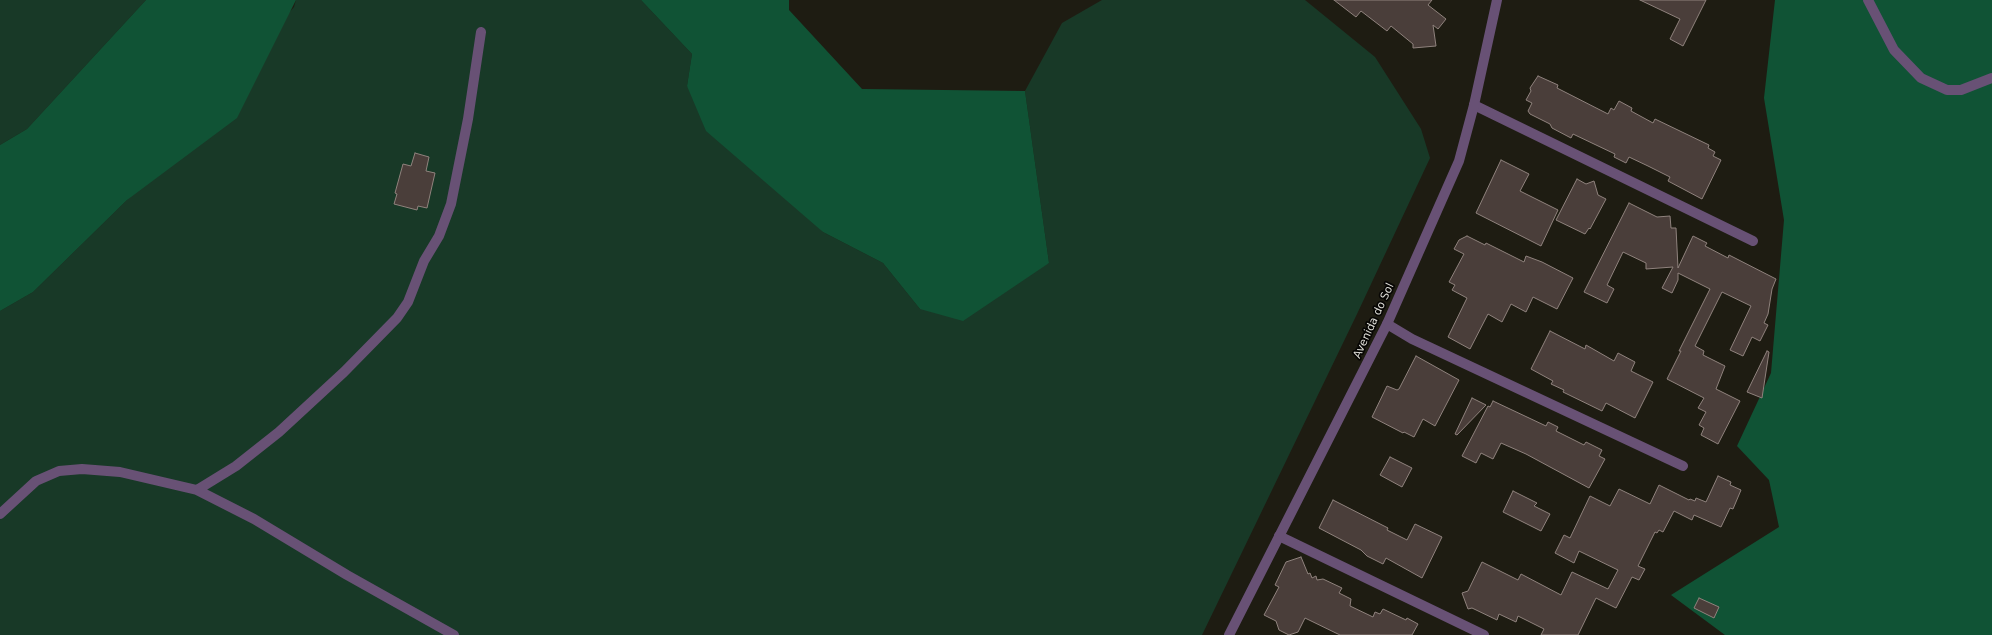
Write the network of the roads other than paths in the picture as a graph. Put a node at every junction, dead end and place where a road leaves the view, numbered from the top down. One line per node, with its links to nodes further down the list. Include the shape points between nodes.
1 (1497, 0): 5 (street, Avenida do Sol)
2 (1868, 0): 4 (street, via 1894,50 1921,78 1947,90 1961,90)
3 (481, 32): 9 (street, via 470,111 451,204 408,302 397,318 344,372 279,432 236,466)
4 (1992, 78)
5 (1474, 105): 6 (street); 7 (street, Avenida do Sol, via 1459,161)
6 (1753, 240)
7 (1387, 324): 8 (street); 11 (street, Avenida do Sol)
8 (1683, 466)
9 (197, 490): 10 (street, via 120,472 82,469 59,471 36,481); 12 (street, via 254,519)
10 (0, 514)
11 (1280, 536): 13 (street, Avenida do Sol); 14 (street)
12 (454, 635)
13 (1229, 635)
14 (1484, 635)

